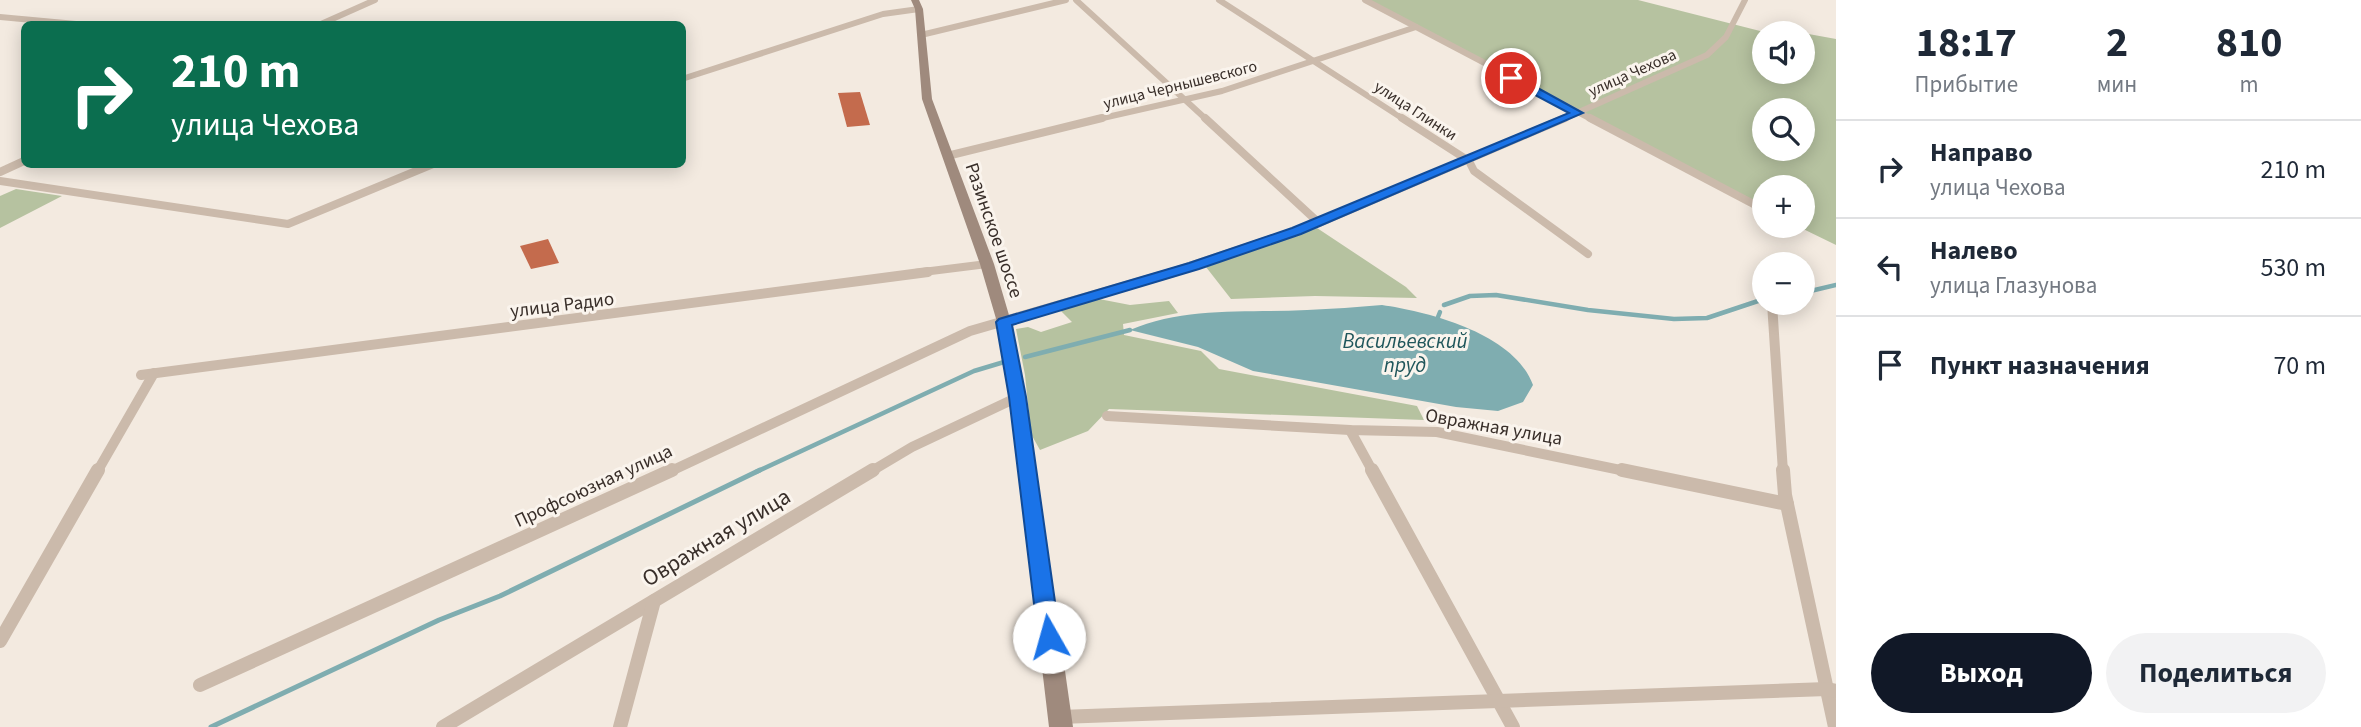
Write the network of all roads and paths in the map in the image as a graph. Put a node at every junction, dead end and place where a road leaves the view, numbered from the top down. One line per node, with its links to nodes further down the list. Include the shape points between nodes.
1 (375, 0): 10 (street)
2 (1066, 0): 12 (street)
3 (1076, 0): 15 (street)
4 (1219, 0): 13 (street, улица Глинки)
5 (1365, 0): 11 (street)
6 (1745, 0): 16 (street, улица Чехова, via 1736,24 1719,47)
7 (917, 4): 12 (main road, Разинское шоссе); 14 (street)
8 (0, 17): 9 (street)
9 (43, 21)
10 (328, 21)
11 (1416, 27): 13 (street, улица Чернышевского); 16 (street)
12 (921, 35): 17 (main road, Разинское шоссе, via 928,99)
13 (1314, 61): 15 (street, улица Чернышевского); 18 (street, улица Глинки)
14 (686, 78)
15 (1188, 100): 17 (street, улица Чернышевского); 24 (street)
16 (1578, 113): 18 (street, улица Чехова); 23 (street)
17 (947, 156): 26 (main road, Разинское шоссе)
18 (1469, 161): 24 (street, улица Чехова); 25 (street, улица Глинки, via 1474,170)
19 (21, 162): 21 (street)
20 (423, 168): 22 (street, via 288,223)
21 (0, 172)
22 (0, 181)
23 (1752, 203)
24 (1318, 223): 28 (street, улица Чехова, via 1217,259)
25 (1588, 254)
26 (987, 264): 28 (main road, Разинское шоссе); 34 (street, улица Радио, via 147,374)
27 (1773, 315): 32 (street)
28 (1004, 322): 29 (main road, Разинское шоссе); 35 (street, Профсоюзная улица, via 970,331)
29 (1018, 397): 33 (street, Овражная улица, via 912,447); 38 (main road, Разинское шоссе)
30 (1107, 416): 31 (street, Овражная улица)
31 (1350, 430): 32 (street, Овражная улица, via 1437,432); 37 (street)
32 (1787, 504): 36 (street)
33 (654, 601): 39 (street, Овражная улица); 40 (street)
34 (0, 641)
35 (200, 685)
36 (1831, 690): 37 (street); 42 (street)
37 (1499, 701): 38 (street); 41 (street)
38 (1060, 722)
39 (443, 727)
40 (620, 727)
41 (1513, 727)
42 (1835, 727)

